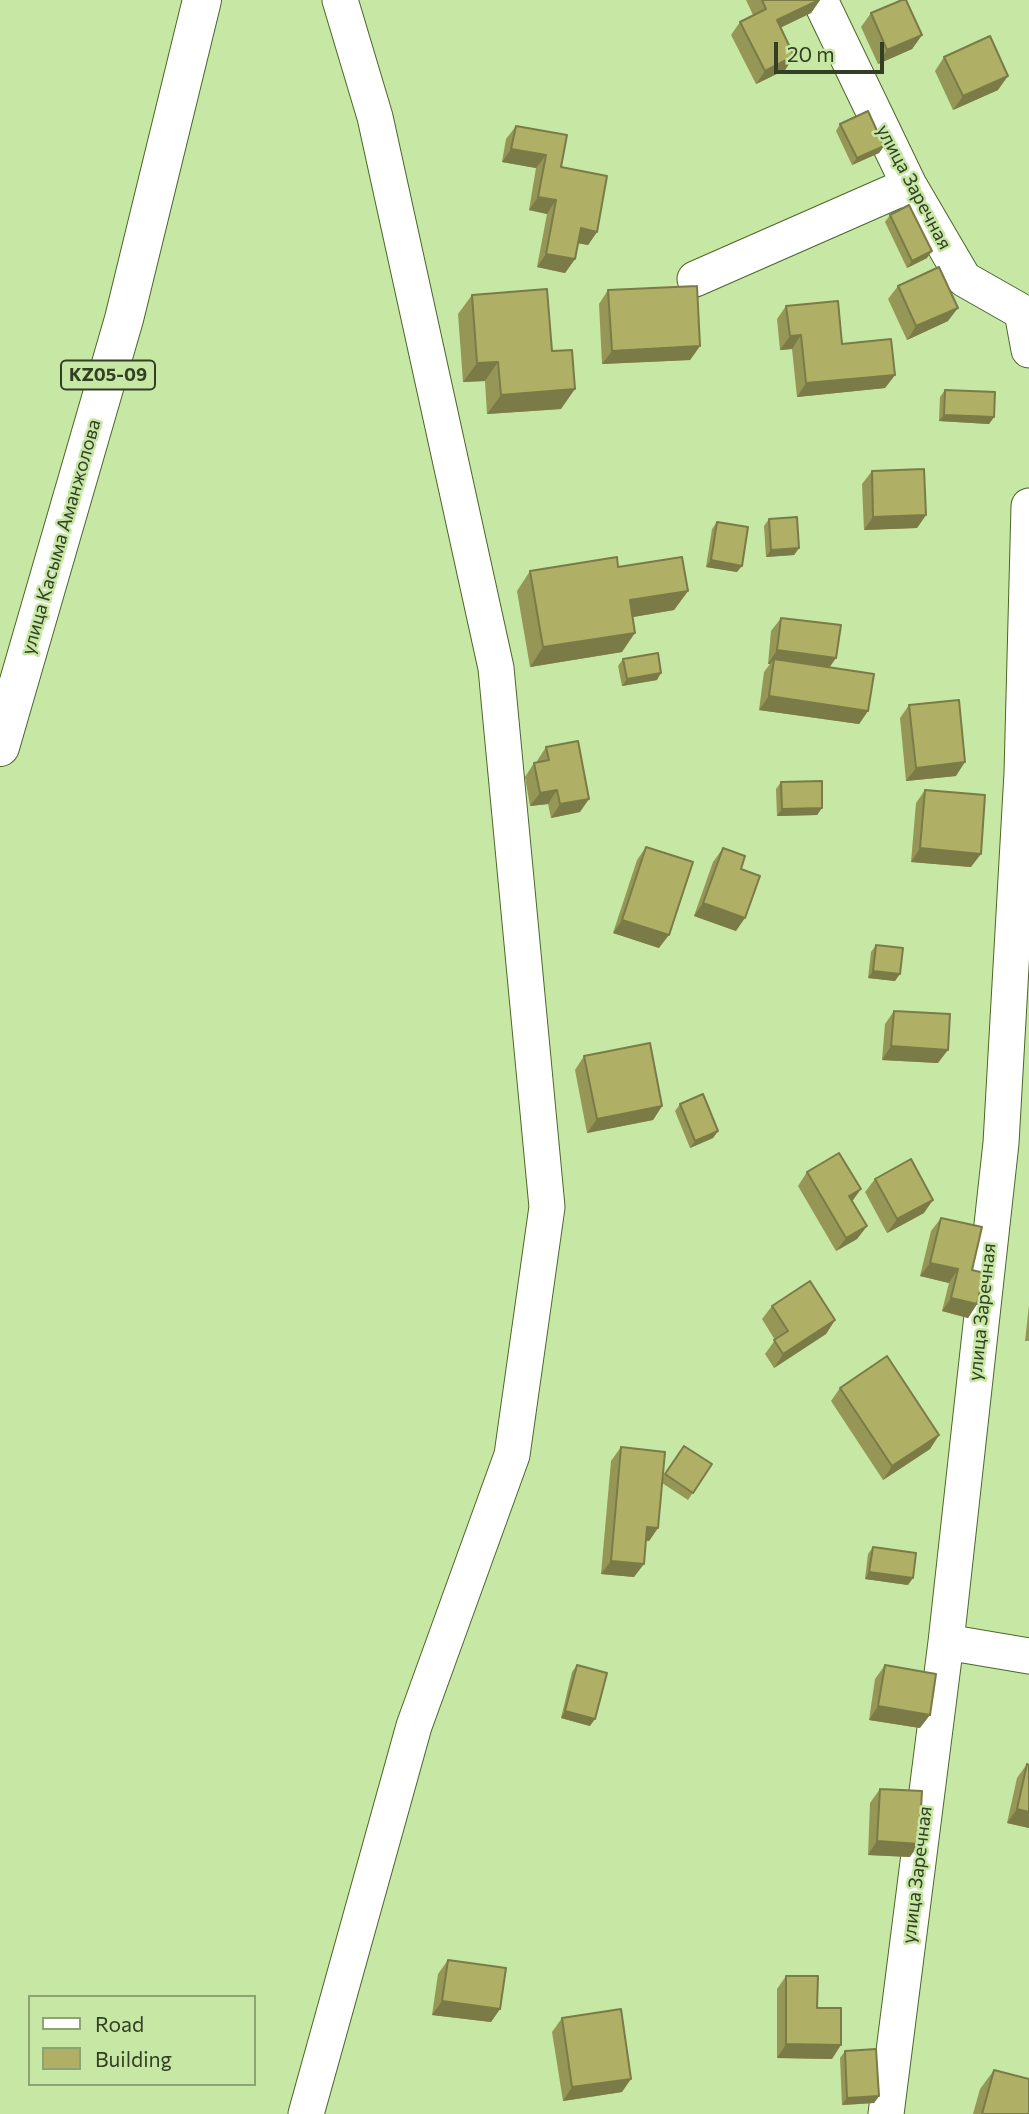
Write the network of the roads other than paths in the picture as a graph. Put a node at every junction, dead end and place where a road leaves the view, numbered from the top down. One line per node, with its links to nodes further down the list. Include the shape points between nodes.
1 (202, 0): 9 (main road, улица Касыма Аманжолова / KZ05-09, via 124,319)
2 (340, 0): 14 (street, via 375,117 496,668 547,1207 512,1455 414,1726)
3 (820, 0): 4 (street, улица Заречная)
4 (909, 185): 5 (street); 6 (street, улица Заречная, via 964,279)
5 (695, 279)
6 (1026, 310): 7 (street, улица Заречная)
7 (1029, 350)
8 (1029, 506): 10 (street, улица Заречная)
9 (0, 747)
10 (1026, 773): 11 (street, улица Заречная)
11 (1015, 1145): 12 (street, улица Заречная)
12 (946, 1642): 13 (street); 15 (street, улица Заречная)
13 (1029, 1656)
14 (306, 2114)
15 (887, 2114)

